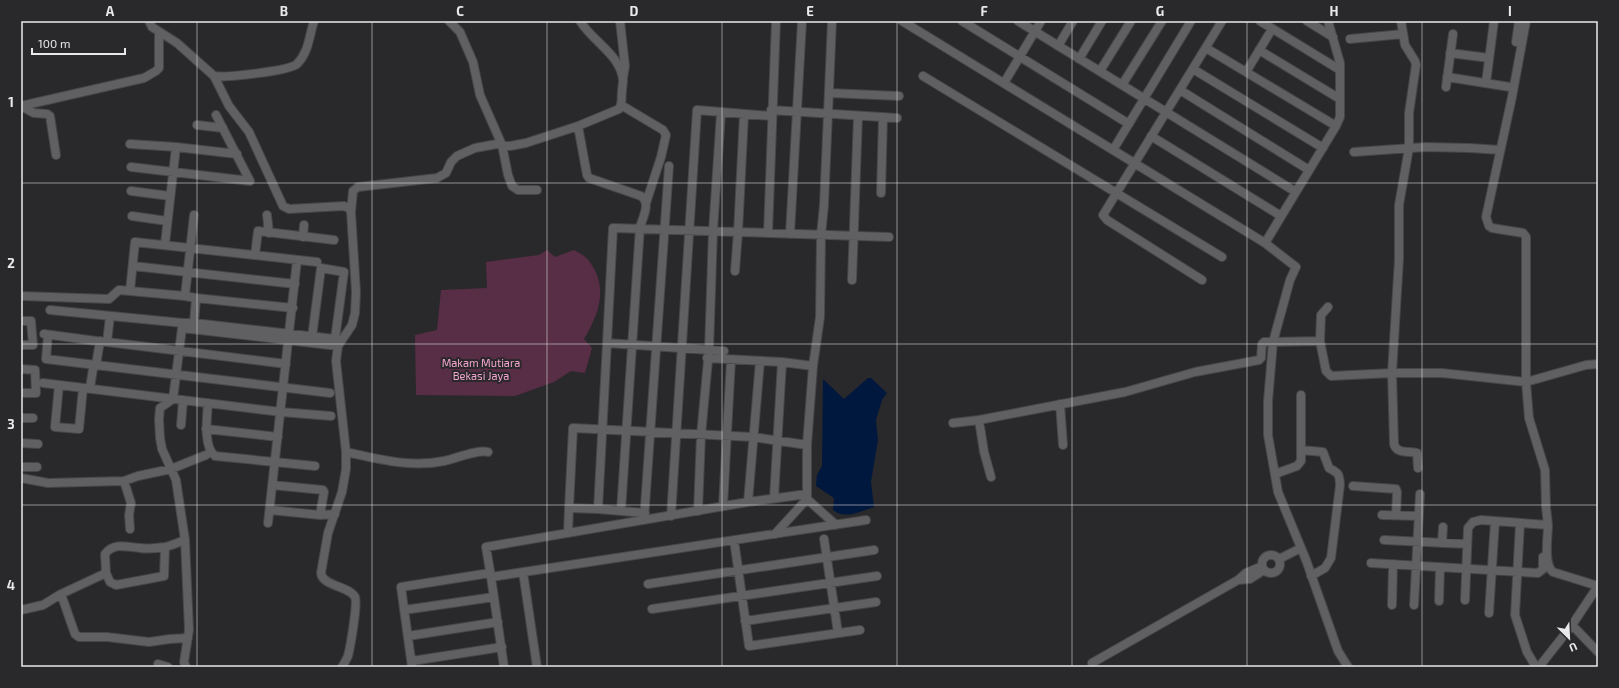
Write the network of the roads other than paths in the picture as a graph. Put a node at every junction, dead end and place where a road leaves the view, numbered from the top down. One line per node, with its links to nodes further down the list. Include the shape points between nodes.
1 (149, 21): 28 (street)
2 (314, 21): 44 (street, via 305,52 290,68)
3 (449, 21): 78 (street, via 460,32 473,62 480,95)
4 (580, 21): 47 (street, via 590,35 608,50 618,65)
5 (620, 21): 47 (street, via 625,66)
6 (776, 21): 64 (street)
7 (802, 21): 61 (street)
8 (832, 21): 54 (street)
9 (902, 21): 48 (street)
10 (962, 21): 37 (street)
11 (1018, 21): 27 (street)
12 (1041, 21): 27 (street)
13 (1073, 21): 33 (street)
14 (1102, 21): 39 (street)
15 (1131, 21): 42 (street)
16 (1162, 21): 50 (street)
17 (1191, 21): 57 (street)
18 (1222, 21): 34 (street)
19 (1260, 21): 26 (street)
20 (1308, 21): 31 (street)
21 (1328, 21): 31 (street)
22 (1401, 21): 29 (street)
23 (1494, 21): 38 (street)
24 (1519, 21): 52 (street)
25 (1526, 21): 56 (street)
26 (1272, 29): 35 (street); 41 (street)
27 (1035, 31): 33 (street); 37 (street)
28 (159, 32): 44 (street); 60 (street, via 159,68 151,75 122,84)
29 (1403, 34): 32 (street); 81 (street, via 1406,48 1416,65 1408,113)
30 (1453, 34): 36 (street)
31 (1333, 36): 41 (street)
32 (1350, 39)
33 (1058, 46): 39 (street)
34 (1206, 48): 40 (street); 43 (street)
35 (1259, 50): 43 (street); 58 (street)
36 (1450, 53): 38 (street); 46 (street)
37 (1020, 56): 48 (street); 71 (street)
38 (1489, 58): 49 (street)
39 (1079, 59): 42 (street)
40 (1193, 69): 53 (street); 80 (street)
41 (1340, 70): 58 (street)
42 (1100, 72): 50 (street)
43 (1246, 72): 74 (street)
44 (214, 76): 99 (street, via 228,106 248,132 283,206 292,209 344,206)
45 (923, 76): 95 (street)
46 (1447, 77): 49 (street); 51 (street)
47 (623, 80): 59 (street)
48 (1004, 83): 82 (street)
49 (1486, 83): 52 (street)
50 (1122, 85): 57 (street)
51 (1446, 87)
52 (1510, 87): 56 (street, via 1509,95)
53 (1180, 90): 62 (street); 90 (street)
54 (829, 93): 55 (street); 65 (street)
55 (899, 96)
56 (1512, 97): 83 (street)
57 (1144, 98): 62 (street); 71 (street)
58 (1340, 99): 74 (street, via 1340,117)
59 (621, 105): 73 (street, via 614,112); 98 (street, via 663,130 666,135)
60 (21, 106): 86 (street, via 34,114 50,116)
61 (797, 112): 64 (street); 65 (street); 113 (street)
62 (1166, 112): 76 (street); 94 (street)
63 (721, 113): 67 (street); 108 (street, via 697,110); 109 (street)
64 (771, 113): 67 (street); 112 (street)
65 (828, 114): 68 (street); 114 (street)
66 (216, 115): 75 (street)
67 (744, 115): 110 (street)
68 (858, 116): 69 (street); 115 (street)
69 (883, 117): 70 (street); 96 (street)
70 (897, 118)
71 (1129, 124): 82 (street)
72 (197, 125): 75 (street)
73 (578, 126): 78 (street, via 526,143); 98 (street, via 589,178 640,196)
74 (1336, 126): 80 (street)
75 (223, 128): 85 (street)
76 (1151, 136): 87 (street); 103 (street)
77 (130, 144): 79 (street)
78 (502, 145): 92 (street, via 508,176 514,189); 99 (street, via 490,144 457,156 446,173 437,178 358,187 353,191)
79 (176, 147): 85 (street); 91 (street)
80 (1323, 148): 90 (street)
81 (1408, 148): 83 (street); 84 (street); 166 (street, via 1399,205 1399,259)
82 (1113, 150): 87 (street)
83 (1500, 150): 168 (street, via 1486,217 1492,228 1523,233 1526,237)
84 (1354, 152)
85 (236, 154): 91 (street, via 250,180)
86 (56, 155)
87 (1135, 163): 95 (street); 119 (street)
88 (669, 166): 107 (street)
89 (131, 167): 91 (street)
90 (1309, 170): 94 (street)
91 (173, 172): 97 (street)
92 (537, 190)
93 (131, 191): 97 (street)
94 (1296, 192): 103 (street)
95 (1117, 193): 123 (street); 130 (street, via 1104,212 1104,218)
96 (881, 194)
97 (170, 196): 104 (street)
98 (646, 203): 106 (street)
99 (351, 212): 151 (street, via 355,313 352,325)
100 (194, 215): 121 (street)
101 (267, 215): 111 (street)
102 (132, 216): 104 (street)
103 (1281, 216): 119 (street)
104 (167, 221): 120 (street)
105 (304, 225): 116 (street)
106 (640, 228): 107 (street); 148 (street, via 613,228); 150 (street)
107 (664, 229): 108 (street); 152 (street)
108 (689, 230): 109 (street); 153 (street)
109 (713, 231): 110 (street); 154 (street)
110 (738, 232): 112 (street); 127 (street)
111 (269, 233): 116 (street); 122 (street, via 258,231)
112 (768, 233): 113 (street)
113 (790, 234): 114 (street)
114 (821, 235): 115 (street); 164 (street, via 820,317)
115 (854, 236): 117 (street); 129 (street)
116 (303, 237): 118 (street)
117 (889, 237)
118 (334, 240)
119 (1265, 243): 147 (street, via 1296,267)
120 (165, 244): 121 (street); 126 (street, via 135,242)
121 (190, 248): 122 (street); 128 (street)
122 (255, 255): 124 (street)
123 (1222, 257)
124 (297, 260): 125 (street); 131 (street)
125 (317, 262)
126 (133, 266): 128 (street); 132 (street)
127 (735, 271)
128 (188, 273): 131 (street); 134 (street)
129 (852, 280)
130 (1202, 280)
131 (295, 284): 137 (street)
132 (130, 291): 133 (street, via 119,290 109,299); 134 (street)
133 (21, 296)
134 (185, 296): 135 (street)
135 (196, 298): 137 (street); 141 (street)
136 (1328, 307): 145 (street, via 1321,314)
137 (293, 308): 143 (street)
138 (50, 310): 139 (street)
139 (110, 316): 142 (street); 146 (street)
140 (21, 321): 149 (street, via 31,321 33,345)
141 (194, 323): 142 (street); 143 (street)
142 (183, 325): 143 (street); 155 (street)
143 (289, 337): 144 (street); 151 (street); 161 (street)
144 (312, 337): 144 (street, via 335,339 344,272 321,268)
145 (1320, 341): 147 (street); 166 (street, via 1326,371 1331,376)
146 (103, 342): 155 (street); 163 (street); 163 (street, via 45,334 46,359)
147 (1273, 342): 179 (street, via 1262,344 1259,360 1195,372 1125,392); 211 (street, via 1268,435)
148 (607, 343): 150 (street); 188 (street)
149 (21, 344)
150 (632, 345): 152 (street); 189 (street)
151 (338, 346): 202 (street, via 336,368)
152 (657, 346): 153 (street); 190 (street)
153 (682, 348): 154 (street); 191 (street)
154 (709, 350): 156 (street); 157 (street)
155 (179, 351): 161 (street); 167 (street)
156 (724, 351)
157 (707, 358): 158 (street); 192 (street)
158 (731, 360): 159 (street); 194 (street)
159 (760, 361): 160 (street); 195 (street)
160 (782, 362): 164 (street); 196 (street)
161 (286, 364): 172 (street)
162 (1598, 364): 168 (street)
163 (96, 365): 167 (street); 171 (street)
164 (813, 366): 199 (street)
165 (21, 369): 173 (street, via 35,370 36,393)
166 (1392, 373): 168 (street, via 1442,373); 209 (street, via 1395,448 1398,451 1417,453)
167 (176, 375): 172 (street); 176 (street)
168 (1526, 382): 238 (street, via 1530,418 1545,470)
169 (43, 383): 170 (street)
170 (59, 385): 171 (street); 171 (street, via 55,427 79,429)
171 (86, 388): 176 (street)
172 (284, 388): 174 (street); 180 (street)
173 (21, 393)
174 (330, 393)
175 (1300, 395): 201 (street)
176 (173, 399): 177 (street); 210 (street, via 160,408 158,428 162,449)
177 (184, 400): 178 (street); 186 (street)
178 (208, 403): 180 (street); 187 (street)
179 (1060, 404): 184 (street); 200 (street)
180 (281, 412): 181 (street); 193 (street)
181 (331, 416)
182 (21, 418): 183 (street)
183 (34, 418)
184 (979, 420): 185 (street); 212 (street)
185 (953, 423)
186 (181, 425)
187 (206, 429): 193 (street); 205 (street, via 210,450 215,456)
188 (601, 430): 189 (street); 222 (street, via 573,428); 223 (street)
189 (627, 431): 190 (street); 225 (street)
190 (651, 432): 191 (street); 233 (street)
191 (675, 434): 192 (street); 231 (street)
192 (700, 435): 194 (street); 226 (street)
193 (278, 437): 205 (street)
194 (728, 437): 195 (street); 221 (street)
195 (753, 437): 196 (street); 220 (street)
196 (778, 440): 199 (street); 219 (street)
197 (21, 443): 198 (street)
198 (38, 444)
199 (807, 444): 218 (street)
200 (1064, 445)
201 (1301, 450): 211 (street, via 1300,464); 269 (street, via 1323,452 1330,468 1339,474 1340,485 1331,558 1325,568)
202 (346, 452): 203 (street, via 397,462 430,463 482,451); 227 (street, via 345,479)
203 (488, 452)
204 (206, 456): 210 (street)
205 (275, 462): 206 (street); 215 (street)
206 (315, 466)
207 (21, 467): 208 (street)
208 (37, 467)
209 (1418, 468)
210 (171, 469): 214 (street); 245 (street, via 176,480)
211 (1275, 474): 252 (street, via 1283,505)
212 (991, 477)
213 (21, 478): 214 (street, via 48,483)
214 (124, 481): 241 (street, via 131,503 128,515)
215 (272, 485): 224 (street); 228 (street, via 323,490)
216 (1353, 486): 230 (street, via 1396,489)
217 (1420, 494): 232 (street)
218 (807, 496): 219 (street); 239 (street); 243 (street)
219 (774, 498): 220 (street)
220 (748, 502): 221 (street)
221 (723, 506): 226 (street)
222 (570, 508): 223 (street); 242 (street)
223 (598, 509): 225 (street)
224 (270, 510): 228 (street); 236 (street)
225 (621, 511): 233 (street)
226 (698, 511): 231 (street)
227 (335, 514): 228 (street); 300 (street, via 328,533 321,576 350,592 356,601 348,656)
228 (320, 515)
229 (1382, 515): 230 (street)
230 (1396, 515): 232 (street)
231 (670, 516): 233 (street)
232 (1419, 516): 248 (street)
233 (645, 517): 242 (street)
234 (866, 520): 239 (street)
235 (1495, 521): 237 (street); 250 (street, via 1476,521 1470,524); 263 (street)
236 (268, 523)
237 (1520, 523): 238 (street); 264 (street)
238 (1546, 524): 264 (street, via 1543,569 1538,573); 272 (street, via 1547,564 1550,570)
239 (836, 525): 243 (street)
240 (1443, 527): 249 (street)
241 (130, 529)
242 (568, 533): 267 (street, via 486,547)
243 (775, 534): 246 (street)
244 (824, 539): 254 (street)
245 (185, 540): 251 (street); 292 (street)
246 (734, 540): 262 (street); 265 (street)
247 (1384, 540): 248 (street)
248 (1417, 542): 249 (street); 258 (street)
249 (1442, 543): 250 (street)
250 (1467, 544): 261 (street)
251 (165, 547): 266 (street, via 140,549 117,546 110,549 105,554); 266 (street, via 164,576 116,584 110,582)
252 (1301, 548): 255 (street); 269 (street)
253 (874, 550): 254 (street)
254 (827, 557): 262 (street); 270 (street)
255 (1279, 559): 260 (street, via 1270,555 1265,557 1262,561); 260 (street, via 1280,564 1274,573 1269,573)
256 (1371, 563): 257 (street)
257 (1393, 564): 258 (street); 280 (street)
258 (1416, 566): 259 (street); 279 (street)
259 (1440, 567): 261 (street); 277 (street)
260 (1263, 568): 295 (street, via 1246,573 1238,580)
261 (1466, 568): 263 (street); 276 (street)
262 (738, 570): 271 (street); 274 (street)
263 (1492, 570): 264 (street); 285 (street)
264 (1517, 571): 304 (street, via 1515,615 1527,652)
265 (523, 572): 267 (street); 302 (street)
266 (106, 573): 273 (street)
267 (491, 575): 275 (street); 284 (street, via 401,587)
268 (877, 576): 270 (street)
269 (1311, 576): 303 (street, via 1338,650)
270 (831, 583): 274 (street); 281 (street)
271 (648, 584)
272 (1598, 586): 288 (street)
273 (61, 594): 283 (street, via 44,605); 292 (street, via 75,634 79,637 149,642)
274 (742, 596): 282 (street); 286 (street)
275 (494, 597): 284 (street); 287 (street)
276 (1465, 600)
277 (1439, 601)
278 (876, 602): 281 (street)
279 (1414, 604)
280 (1392, 606)
281 (834, 608): 286 (street); 290 (street)
282 (652, 609)
283 (21, 610)
284 (404, 610): 291 (street)
285 (1489, 613)
286 (745, 621): 290 (street, via 749,646)
287 (498, 622): 291 (street); 293 (street)
288 (1572, 625): 294 (street); 304 (street)
289 (860, 630): 290 (street)
290 (838, 633)
291 (408, 636): 297 (street)
292 (188, 638): 299 (street, via 184,662)
293 (502, 648): 297 (street); 301 (street)
294 (1598, 652)
295 (1092, 663)
296 (158, 664): 298 (street)
297 (412, 664)
298 (168, 667)
299 (186, 667)
300 (342, 667)
301 (504, 667)
302 (537, 667)
303 (1348, 667)
304 (1537, 667)

